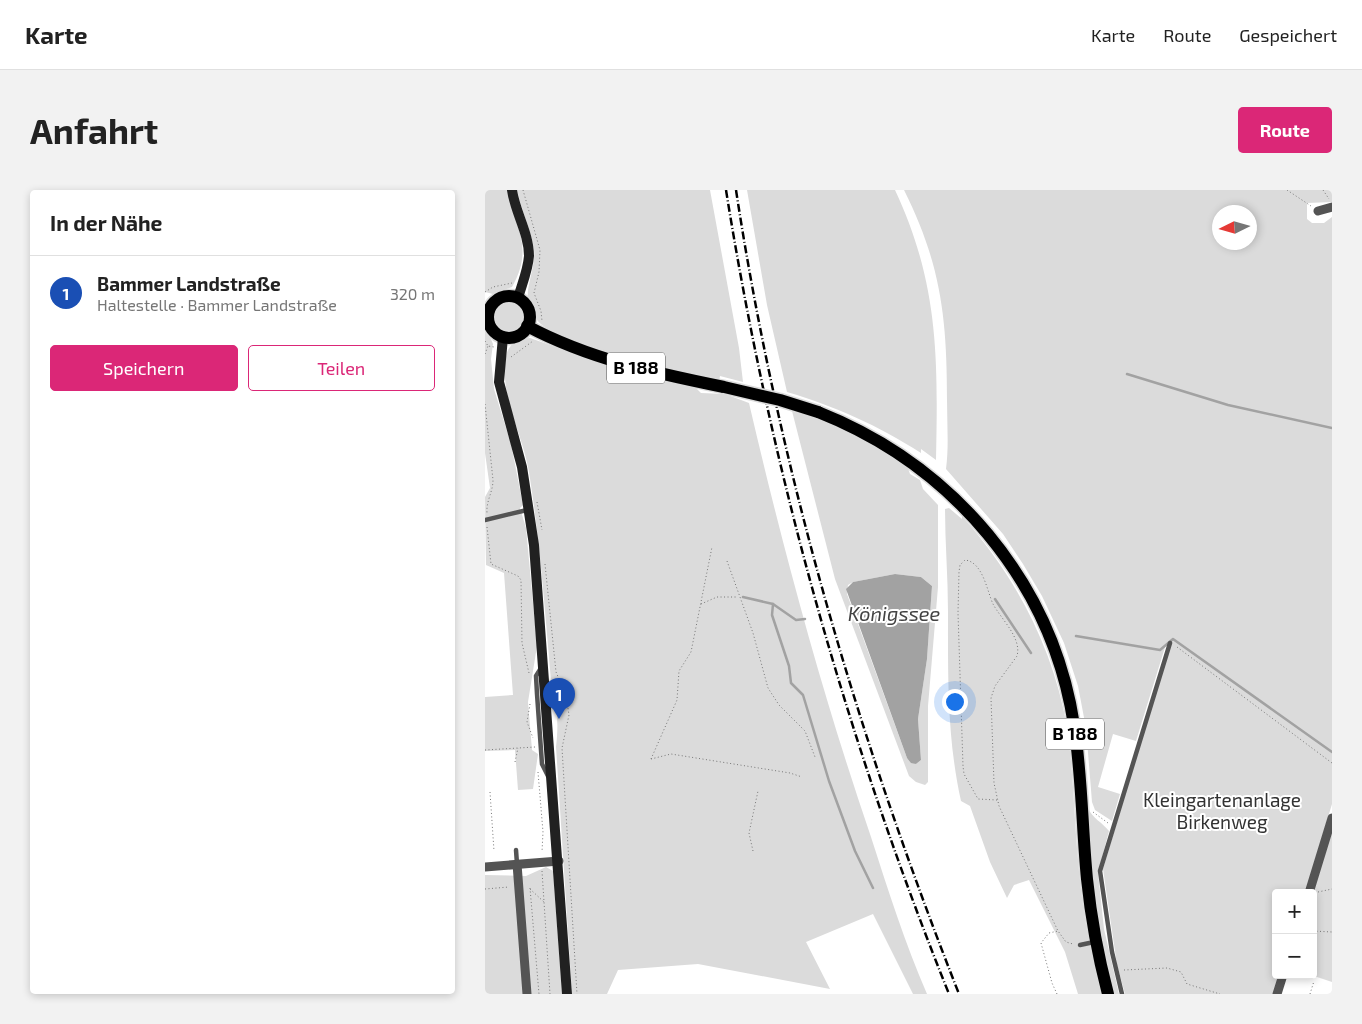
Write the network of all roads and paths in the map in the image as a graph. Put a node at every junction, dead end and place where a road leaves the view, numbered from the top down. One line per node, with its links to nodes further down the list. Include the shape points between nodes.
1 (512, 190): 9 (main road, via 529,256)
2 (1287, 190): 5 (path)
3 (1323, 190): 4 (path)
4 (1331, 206): 5 (street)
5 (1318, 211)
6 (516, 284): 8 (path)
7 (529, 289): 11 (path, via 534,290 541,311)
8 (485, 290)
9 (518, 298): 10 (main road, via 502,297); 12 (main road, via 528,310)
10 (488, 305): 13 (main road, via 491,328)
11 (541, 325)
12 (527, 326): 13 (main road, via 517,336); 55 (main road, B 188, bridge, via 611,361 648,372 780,400 818,412 877,440 923,470 961,503 1019,576 1043,621 1061,668 1076,742 1087,880)
13 (503, 337): 21 (main road, via 499,382)
14 (535, 339): 18 (path)
15 (485, 341): 16 (path)
16 (488, 346): 17 (path); 19 (path)
17 (494, 348)
18 (514, 353)
19 (485, 354)
20 (485, 404): 22 (path, via 493,480 486,505)
21 (530, 509): 22 (lane); 44 (main road)
22 (486, 520): 28 (path, via 489,561 521,580 522,643)
23 (712, 547): 26 (path)
24 (727, 561): 25 (path)
25 (738, 597): 26 (path, via 717,597); 32 (path, via 753,633 768,688 779,705 805,731)
26 (701, 604): 36 (path, via 691,652 679,671 677,700 651,759 671,754)
27 (1170, 643): 34 (path); 57 (lane, via 1100,871)
28 (532, 680)
29 (531, 701): 30 (path, via 527,722 536,746)
30 (518, 748): 31 (path); 33 (path)
31 (485, 750)
32 (815, 757)
33 (515, 762)
34 (1332, 763)
35 (538, 766): 45 (path, via 543,832)
36 (802, 777)
37 (758, 791): 43 (path, via 749,833)
38 (490, 792): 42 (path)
39 (997, 800): 39 (path, via 991,698 995,686 1019,650 993,604 982,576 975,565 965,560 959,572 958,613 964,774 978,799); 52 (path)
40 (1332, 818): 49 (street)
41 (516, 850): 46 (lane)
42 (494, 851)
43 (753, 852)
44 (559, 861): 45 (street); 63 (main road)
45 (541, 862): 46 (street); 62 (path)
46 (517, 864): 47 (street); 60 (street)
47 (485, 867)
48 (530, 888): 61 (path)
49 (1310, 889)
50 (1332, 889): 51 (path)
51 (1317, 892)
52 (1058, 931): 56 (path, via 1066,942); 64 (path, via 1049,933 1041,943)
53 (1317, 931): 54 (path)
54 (1332, 932)
55 (1096, 941): 56 (lane); 65 (main road, B 188)
56 (1080, 944)
57 (1116, 972): 66 (lane); 67 (path, via 1167,968 1181,972 1187,984)
58 (1282, 979): 68 (street)
59 (1314, 981): 69 (path)
60 (527, 994)
61 (539, 994)
62 (549, 994)
63 (567, 994)
64 (1057, 994)
65 (1108, 994)
66 (1122, 994)
67 (1220, 994)
68 (1277, 994)
69 (1310, 994)

